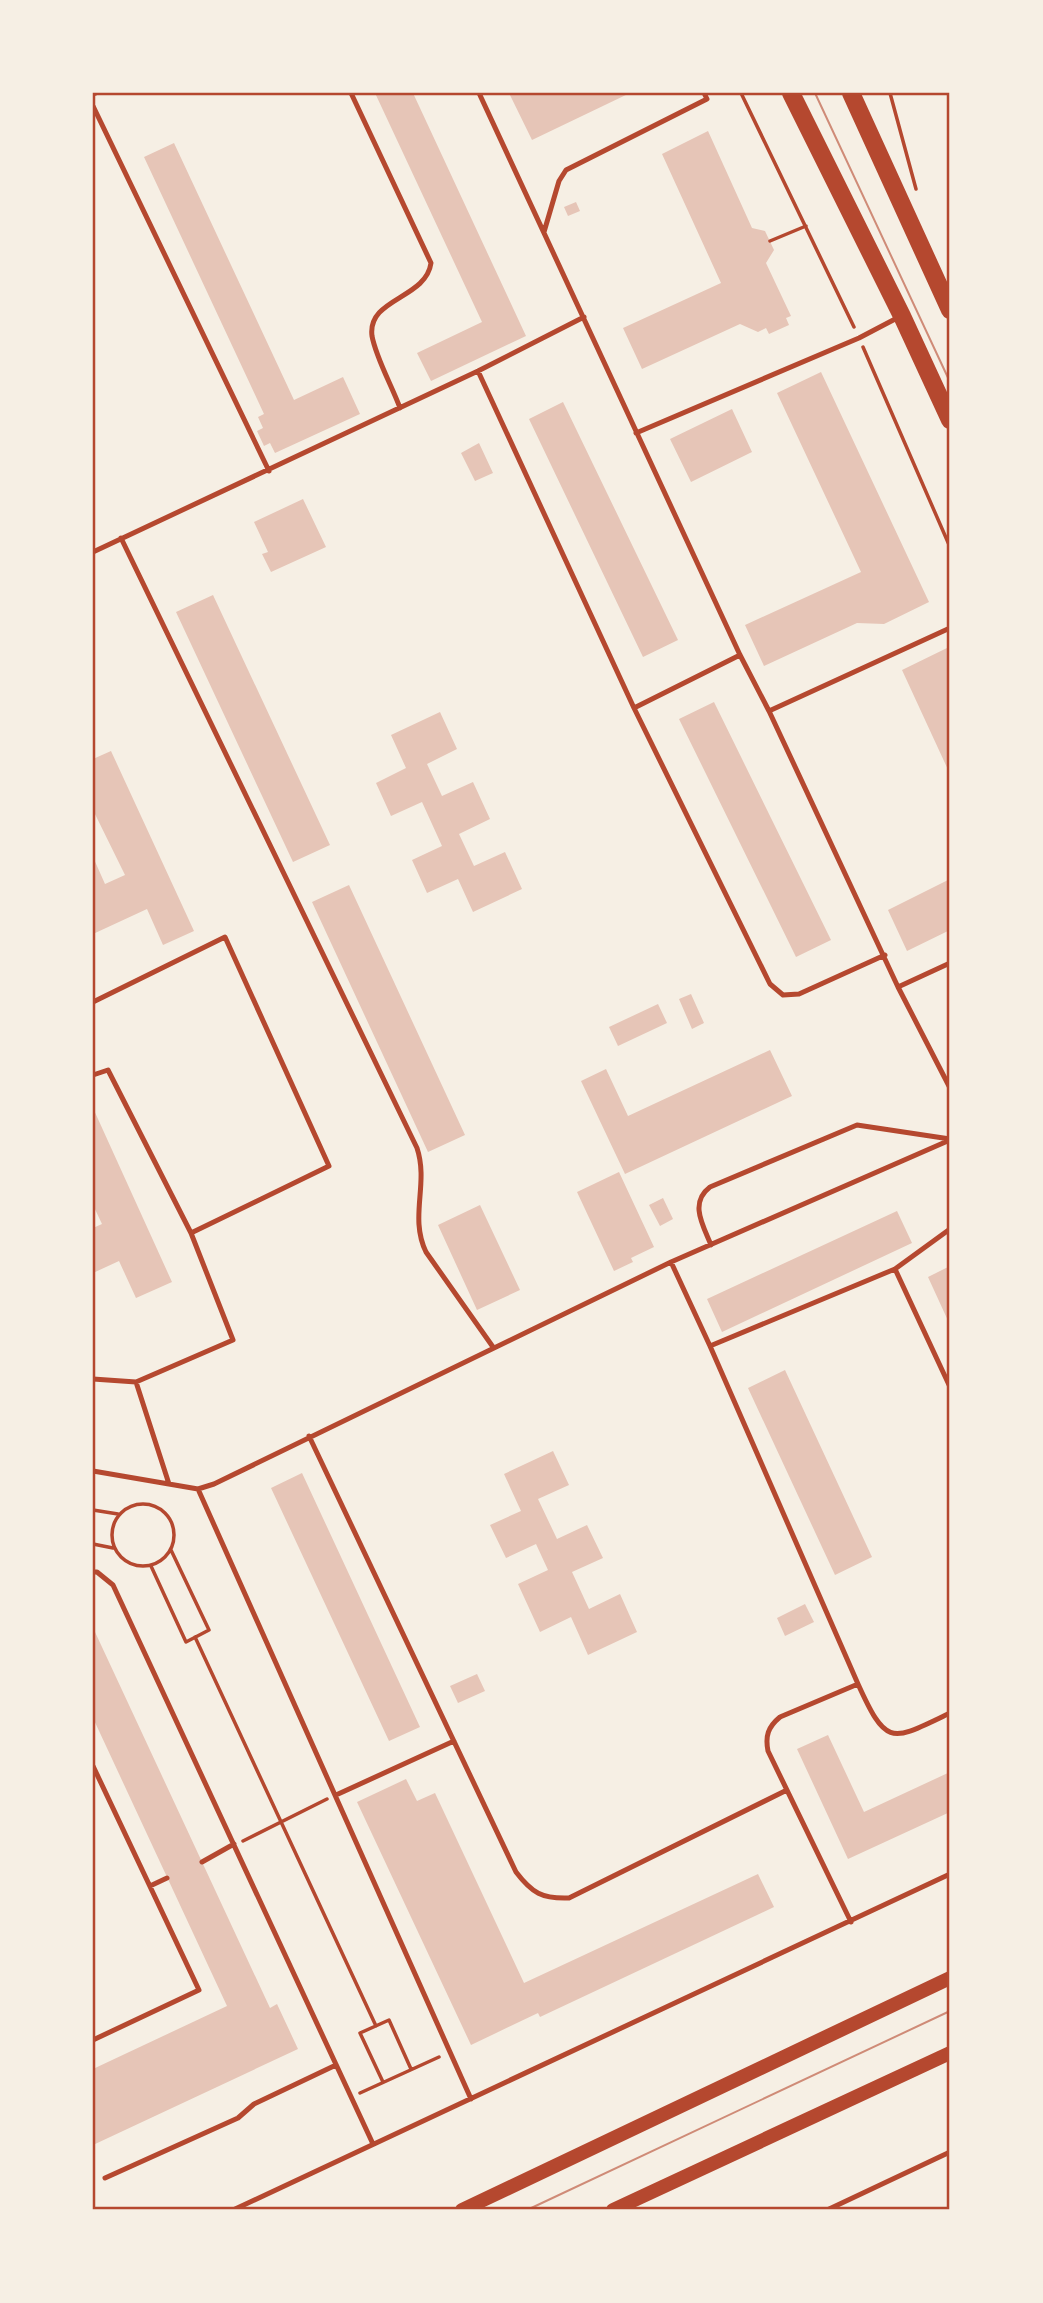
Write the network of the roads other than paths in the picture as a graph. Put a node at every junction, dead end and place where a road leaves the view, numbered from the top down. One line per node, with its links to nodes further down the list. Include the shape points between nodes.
1 (351, 93): 12 (lane, via 430,263 425,280 380,311 374,321 375,344)
2 (479, 93): 7 (lane)
3 (704, 93): 7 (lane, via 707,99 566,170)
4 (790, 93): 9 (main road)
5 (851, 93): 8 (main road)
6 (93, 106): 15 (lane)
7 (544, 232): 10 (lane)
8 (950, 310)
9 (902, 316): 13 (main road); 14 (lane)
10 (584, 317): 11 (lane); 14 (lane)
11 (478, 371): 12 (lane); 20 (lane)
12 (400, 408): 15 (lane)
13 (950, 420)
14 (636, 432): 19 (lane)
15 (269, 471): 16 (lane)
16 (121, 538): 17 (lane); 35 (lane, via 417,1148 423,1174 419,1239)
17 (93, 552)
18 (950, 628): 21 (lane)
19 (740, 655): 20 (lane); 21 (lane)
20 (634, 708): 22 (lane, via 776,990 799,994)
21 (769, 711): 22 (lane)
22 (885, 955): 24 (lane)
23 (950, 963): 24 (lane)
24 (898, 987): 27 (lane)
25 (93, 1002): 30 (lane, via 225,937 329,1166)
26 (93, 1075): 30 (lane, via 107,1070)
27 (950, 1088)
28 (950, 1139): 31 (lane); 31 (lane, via 857,1125 710,1187 698,1207)
29 (950, 1229): 33 (lane)
30 (191, 1233): 37 (lane, via 233,1340)
31 (711, 1245): 32 (lane)
32 (671, 1262): 34 (lane); 35 (lane)
33 (895, 1269): 34 (lane); 38 (lane)
34 (710, 1346): 44 (lane)
35 (493, 1347): 39 (lane)
36 (93, 1379): 37 (lane)
37 (136, 1381): 41 (lane)
38 (950, 1387)
39 (309, 1436): 42 (lane); 46 (lane)
40 (93, 1471): 41 (lane)
41 (169, 1484): 42 (lane)
42 (198, 1489): 49 (lane)
43 (93, 1572): 50 (lane, via 113,1585)
44 (858, 1684): 45 (lane, via 873,1718 889,1732 911,1732); 48 (lane, via 772,1723 766,1742)
45 (950, 1713)
46 (454, 1741): 48 (lane, via 516,1872 527,1887 552,1898 569,1898); 49 (lane)
47 (93, 1766): 54 (lane)
48 (786, 1790): 55 (lane)
49 (336, 1795): 60 (lane)
50 (234, 1844): 51 (lane); 59 (lane)
51 (202, 1862)
52 (950, 1874): 55 (lane)
53 (167, 1878): 54 (lane)
54 (150, 1886): 57 (lane, via 199,1990)
55 (851, 1922): 60 (lane)
56 (950, 1978): 65 (main road)
57 (93, 2040)
58 (950, 2053): 66 (main road)
59 (336, 2065): 61 (lane); 63 (lane, via 254,2104 239,2118)
60 (471, 2099): 61 (lane)
61 (373, 2144): 64 (lane)
62 (950, 2152): 67 (lane)
63 (105, 2178)
64 (233, 2210)
65 (462, 2210)
66 (612, 2210)
67 (827, 2210)

